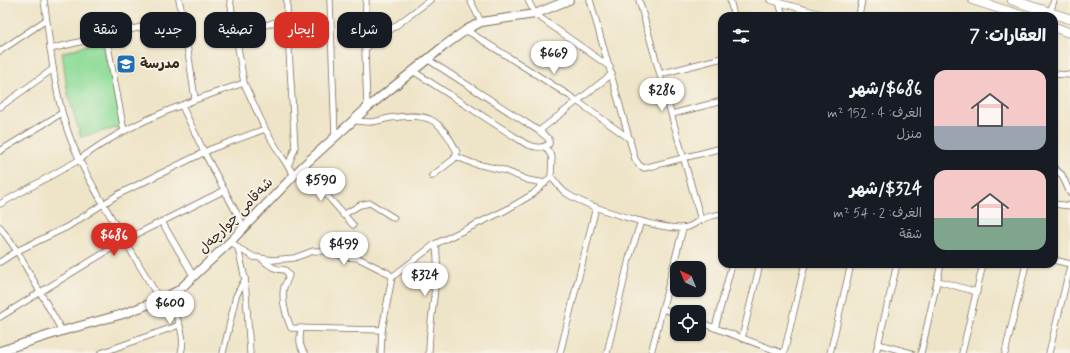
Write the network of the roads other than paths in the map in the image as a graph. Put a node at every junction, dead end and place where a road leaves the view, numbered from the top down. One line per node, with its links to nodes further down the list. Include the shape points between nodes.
1 (45, 0): 33 (street)
2 (179, 0): 20 (street)
3 (230, 0): 21 (street)
4 (287, 0): 22 (street)
5 (330, 0): 68 (street)
6 (366, 0): 44 (street)
7 (430, 0): 44 (street)
8 (470, 0): 34 (street)
9 (528, 0): 30 (street)
10 (568, 0): 30 (main road, شەقامی چوارچەل)
11 (590, 0): 48 (street)
12 (639, 0): 52 (street)
13 (730, 0): 23 (street)
14 (770, 0): 19 (street)
15 (862, 0): 26 (street)
16 (973, 0): 27 (highway)
17 (1012, 0): 28 (highway)
18 (1054, 0): 29 (street)
19 (779, 2): 24 (street); 25 (street)
20 (182, 12)
21 (232, 12)
22 (287, 12)
23 (733, 12)
24 (782, 12)
25 (814, 12)
26 (860, 12)
27 (1004, 12)
28 (1047, 12)
29 (1050, 12)
30 (535, 14): 34 (main road, شەقامی چوارچەل); 48 (street)
31 (1058, 15): 32 (highway)
32 (1070, 19)
33 (46, 20): 43 (street); 45 (street)
34 (481, 22): 36 (main road, شەقامی چوارچەل)
35 (1058, 28): 37 (highway)
36 (466, 30): 46 (main road, شەقامی چوارچەل); 57 (street)
37 (1070, 33)
38 (80, 42): 43 (street)
39 (108, 48): 66 (street)
40 (188, 48): 56 (street)
41 (238, 48): 55 (street)
42 (289, 48): 77 (street, via 295,148)
43 (50, 49): 49 (street)
44 (365, 49): 61 (street)
45 (0, 50)
46 (427, 59): 50 (main road, شەقامی چوارچەل); 67 (street)
47 (718, 59): 52 (street)
48 (610, 67): 51 (street)
49 (53, 69): 60 (street); 62 (street)
50 (413, 71): 61 (main road, شەقامی چوارچەل); 70 (street, via 526,144)
51 (612, 74): 57 (street); 69 (street)
52 (660, 74): 63 (street)
53 (1058, 74): 54 (street)
54 (1070, 75)
55 (244, 83): 56 (street); 65 (street)
56 (195, 99): 59 (street)
57 (577, 100): 67 (street); 69 (street)
58 (718, 102): 63 (street)
59 (182, 106): 66 (street); 73 (street)
60 (0, 107)
61 (366, 108): 64 (main road, شەقامی چوارچەل)
62 (62, 113): 72 (street); 76 (street)
63 (672, 114): 75 (street)
64 (353, 120): 68 (main road, شەقامی چوارچەل); 74 (street, via 369,122 403,116 427,118 444,130 457,152)
65 (265, 128): 73 (street); 77 (street)
66 (124, 131): 76 (street)
67 (539, 131): 70 (street, via 549,139 550,142)
68 (335, 137): 78 (main road, شەقامی چوارچەل)
69 (630, 139): 75 (street, via 635,159 644,168)
70 (546, 146): 82 (street, via 552,157)
71 (718, 149): 75 (street)
72 (0, 152)
73 (204, 152): 84 (street); 87 (street)
74 (455, 156): 81 (street); 83 (street, via 528,180)
75 (684, 159): 94 (street)
76 (79, 160): 86 (street); 87 (street)
77 (288, 166): 80 (street)
78 (302, 167): 80 (main road, شەقامی چوارچەل); 91 (street)
79 (1058, 172): 85 (street)
80 (294, 175): 99 (main road, شەقامی چوارچەل)
81 (432, 176)
82 (551, 177): 83 (street); 90 (street, via 565,193)
83 (545, 183): 103 (street, via 533,194 502,212)
84 (225, 190): 96 (street); 99 (street)
85 (1070, 193)
86 (0, 204)
87 (104, 204): 101 (street); 105 (street, via 67,227)
88 (1058, 204): 89 (street)
89 (1070, 206)
90 (596, 207): 95 (street); 145 (street)
91 (343, 215): 93 (street, via 360,205 370,203); 97 (street)
92 (718, 215): 94 (street)
93 (394, 218)
94 (701, 220): 100 (street)
95 (641, 221): 100 (street); 146 (street, via 629,259)
96 (162, 222): 101 (street); 119 (street)
97 (353, 225)
98 (0, 227): 105 (street)
99 (244, 227): 102 (main road, شەقامی چوارچەل)
100 (684, 228): 126 (street)
101 (125, 240): 124 (street); 125 (street)
102 (231, 241): 104 (street); 119 (main road, شەقامی چوارچەل)
103 (435, 244): 120 (street); 144 (street, via 438,267)
104 (238, 248): 106 (street); 121 (street)
105 (17, 251): 108 (street); 124 (street)
106 (263, 260): 120 (street, via 286,260 313,251 327,251 358,258); 131 (street, via 288,272 283,294 286,316 291,328)
107 (1058, 261): 109 (street)
108 (0, 262)
109 (1070, 264)
110 (731, 268): 132 (street)
111 (759, 268): 135 (street)
112 (804, 268): 148 (street)
113 (850, 268): 149 (street)
114 (896, 268): 136 (street)
115 (941, 268): 122 (street)
116 (982, 268): 123 (street)
117 (1025, 268): 154 (street)
118 (1070, 268): 155 (street)
119 (194, 276): 125 (main road, شەقامی چوارچەل, via 180,290)
120 (392, 277): 133 (street)
121 (245, 280): 140 (street, via 236,296); 141 (street)
122 (938, 281): 123 (street); 152 (street)
123 (977, 292): 153 (street)
124 (40, 293): 128 (street); 134 (street)
125 (164, 298): 129 (street); 134 (main road, شەقامی چوارچەل, via 123,314)
126 (663, 309): 127 (street); 147 (street)
127 (670, 312)
128 (0, 317)
129 (179, 325): 138 (street); 139 (street, via 183,339)
130 (706, 325): 132 (street)
131 (301, 328): 133 (street); 142 (street, via 301,345)
132 (715, 328): 135 (street)
133 (382, 330): 143 (street)
134 (62, 331): 137 (main road, شەقامی چوارچەل)
135 (742, 338): 148 (street)
136 (878, 344): 150 (street); 151 (street)
137 (0, 351)
138 (101, 353)
139 (181, 353)
140 (222, 353)
141 (250, 353)
142 (305, 353)
143 (381, 353)
144 (429, 353)
145 (560, 353)
146 (607, 353)
147 (651, 353)
148 (783, 353)
149 (830, 353)
150 (876, 353)
151 (910, 353)
152 (921, 353)
153 (962, 353)
154 (1005, 353)
155 (1049, 353)

